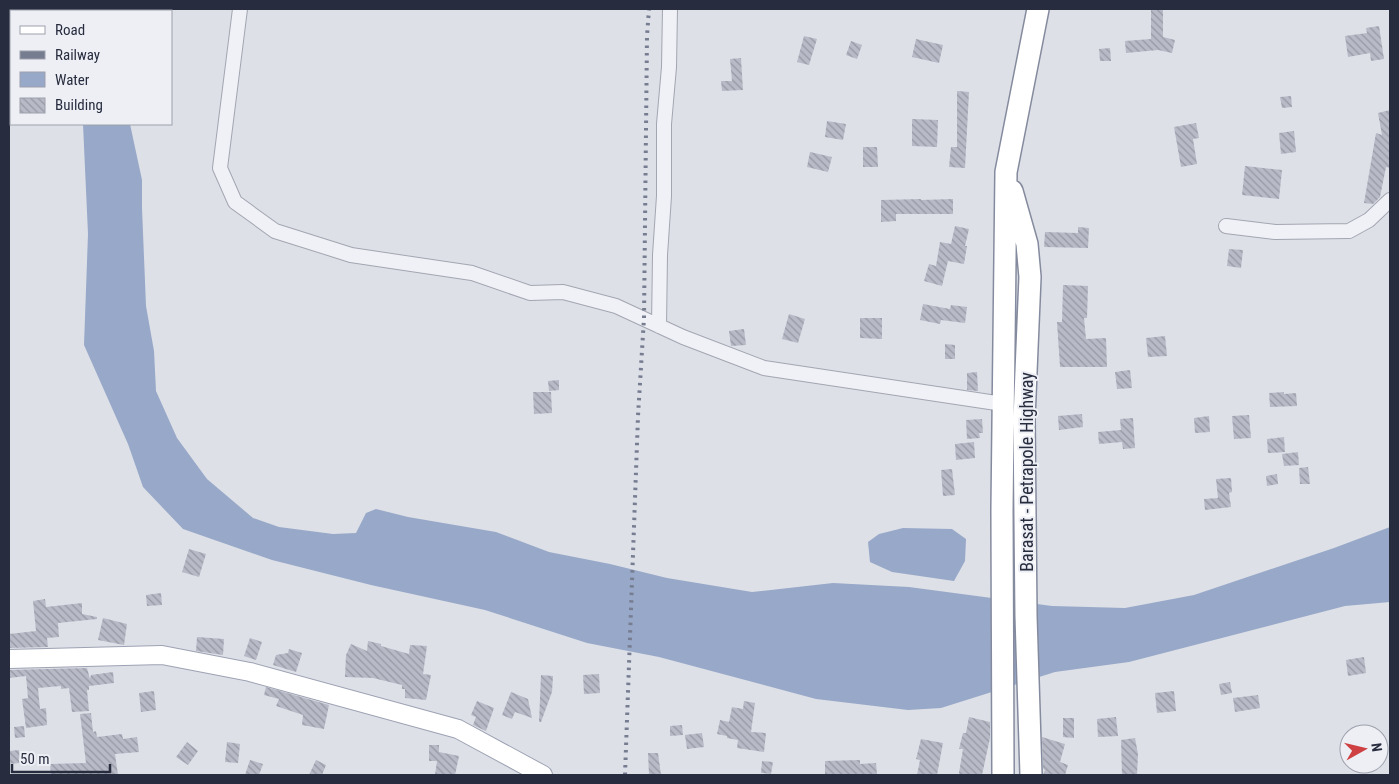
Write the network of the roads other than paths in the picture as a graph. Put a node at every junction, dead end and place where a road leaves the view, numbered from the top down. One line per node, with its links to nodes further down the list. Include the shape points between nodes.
1 (240, 9): 7 (street, via 220,168 235,202 276,231 351,255 472,273 530,293 563,292 616,306)
2 (670, 9): 7 (street)
3 (1038, 9): 4 (highway, Barasat - Petrapole Highway)
4 (1006, 172): 8 (highway, Barasat - Petrapole Highway); 12 (highway, Barasat - Petrapole Highway, via 1027,244 1030,278 1024,419)
5 (1390, 200): 6 (street, via 1369,220 1349,231 1275,232)
6 (1226, 226)
7 (659, 326): 8 (street, via 764,368)
8 (1003, 404): 11 (highway, Barasat - Petrapole Highway)
9 (9, 659): 10 (main road, via 162,655 250,672 458,729)
10 (543, 775)
11 (1003, 775)
12 (1031, 775)

